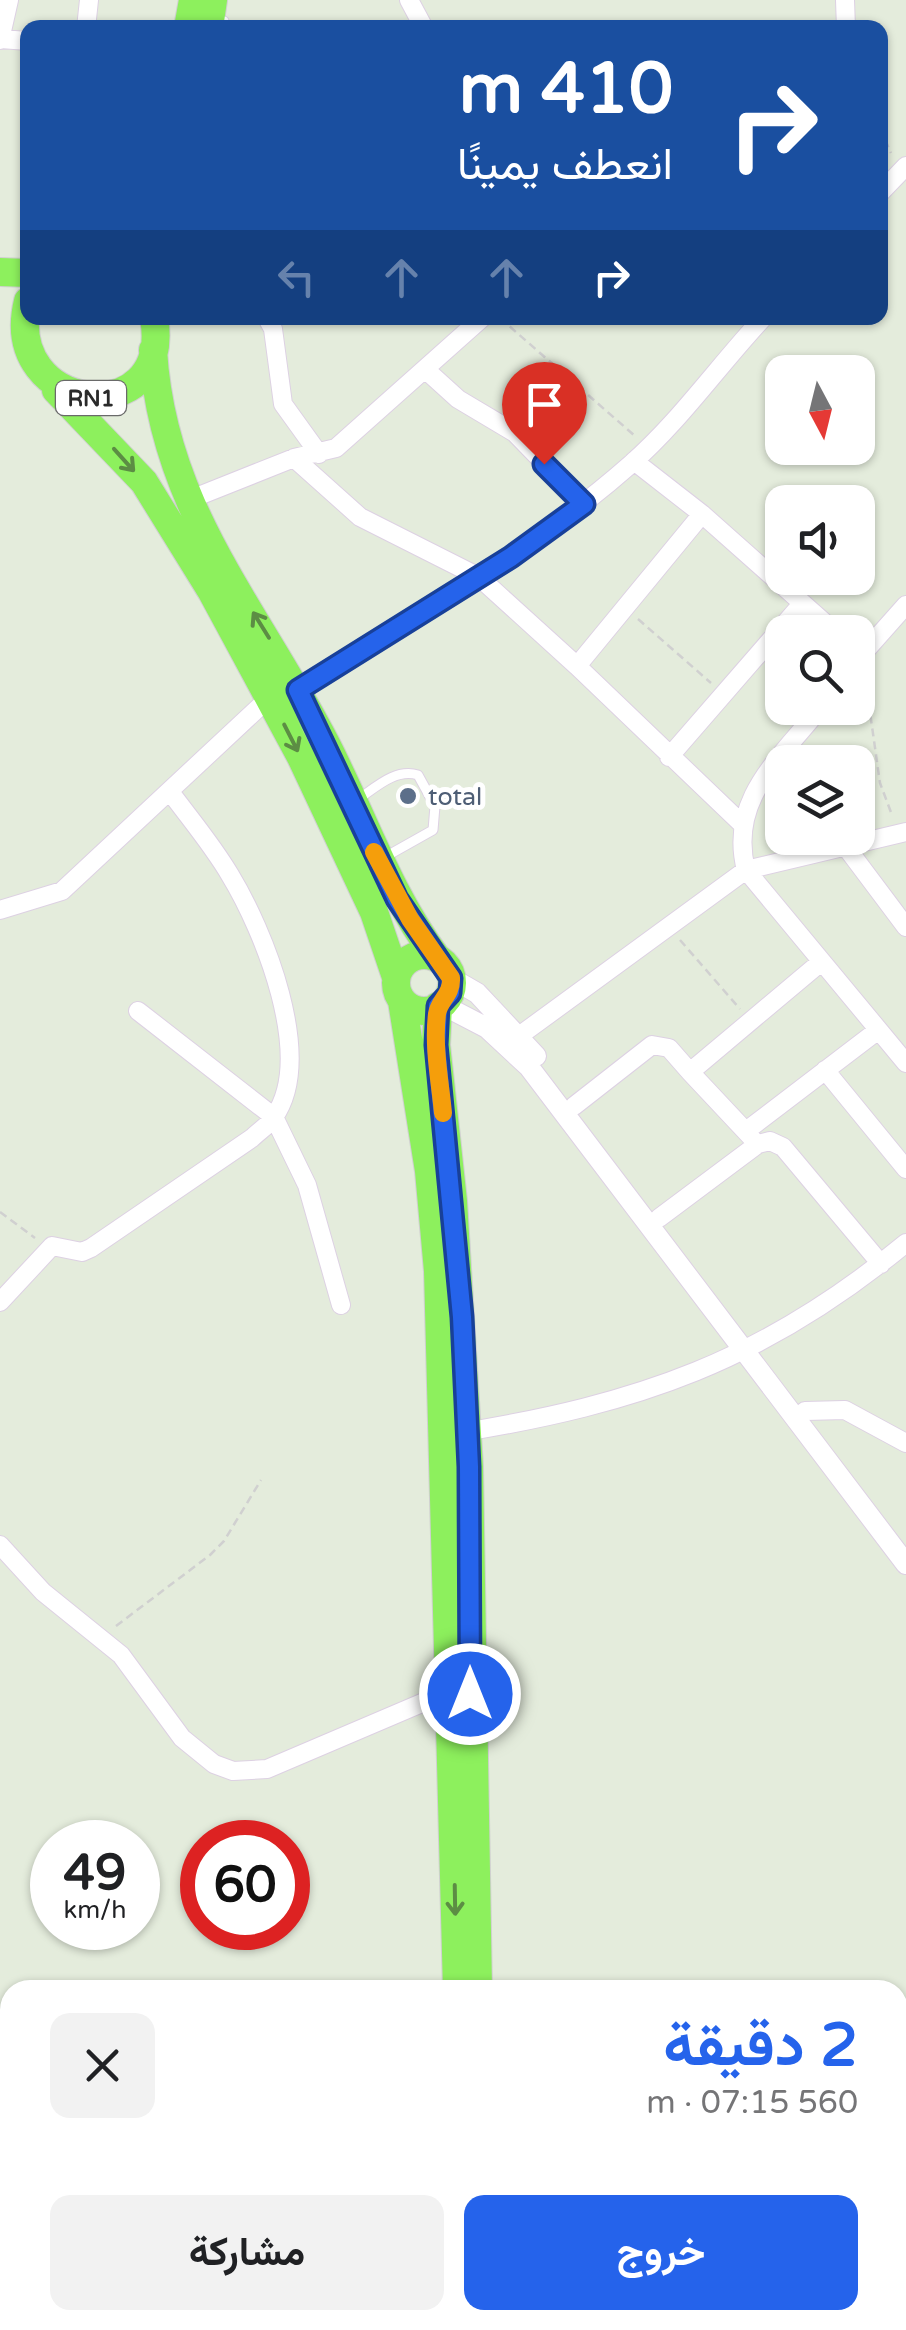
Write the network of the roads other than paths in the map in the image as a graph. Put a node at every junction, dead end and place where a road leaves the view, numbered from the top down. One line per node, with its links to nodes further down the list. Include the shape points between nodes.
1 (9, 0): 2 (street)
2 (0, 40)
3 (23, 325): 9 (main road, RN1)
4 (270, 325): 12 (street, via 283,404)
5 (474, 325): 10 (street)
6 (757, 325): 13 (street)
7 (155, 327): 11 (main road, RN1, via 140,374 120,390 81,398); 15 (main road, RN1, via 162,427)
8 (0, 343): 9 (main road)
9 (28, 362): 11 (main road, RN1)
10 (426, 370): 12 (street, via 353,438); 16 (street, via 458,399 515,433)
11 (56, 390): 25 (main road, RN1, one-way to 25, via 157,501)
12 (319, 454): 14 (street)
13 (641, 454): 16 (street); 17 (street)
14 (294, 458): 15 (street); 18 (street, via 360,517)
15 (186, 501): 24 (main road, RN1, one-way to 15)
16 (584, 504): 18 (street)
17 (702, 514): 19 (street); 23 (street)
18 (480, 577): 23 (street); 24 (street)
19 (801, 605): 21 (street); 27 (street)
20 (906, 606): 22 (street)
21 (814, 615)
22 (875, 638)
23 (578, 666): 27 (street)
24 (298, 690): 29 (main road, RN1)
25 (270, 697): 28 (street); 41 (main road, RN1, one-way to 41, via 374,912)
26 (807, 725): 30 (street, via 748,801)
27 (669, 757): 30 (street)
28 (171, 793): 37 (street, via 62,891); 50 (street, via 230,875 270,963 289,1052)
29 (354, 802): 35 (main road, RN1); 35 (lane, via 410,772 418,774 434,806 433,830)
30 (741, 823): 36 (street)
31 (900, 825): 32 (street)
32 (875, 835)
33 (811, 855): 36 (street)
34 (852, 855): 38 (street)
35 (378, 860): 40 (main road, RN1)
36 (746, 870): 39 (street); 45 (street)
37 (0, 910)
38 (906, 927)
39 (822, 962): 44 (street); 48 (street)
40 (444, 968): 41 (main road, via 412,958); 42 (main road, RN1, via 450,993); 45 (street)
41 (399, 989): 42 (main road, via 415,1009); 60 (main road, RN1, via 434,1221)
42 (439, 1006): 58 (street, via 487,1028 529,1067); 60 (main road, RN1, via 436,1045 453,1200)
43 (138, 1011): 50 (street)
44 (877, 1031): 46 (street); 47 (street)
45 (519, 1036): 49 (street)
46 (906, 1063)
47 (826, 1070): 51 (street); 52 (street)
48 (690, 1072): 49 (street, via 669,1048 652,1045); 51 (street)
49 (574, 1106): 53 (street)
50 (274, 1118): 56 (street, via 91,1248 82,1252 60,1244 46,1251); 57 (street, via 306,1186)
51 (752, 1138): 53 (street); 55 (street, via 783,1147)
52 (906, 1169)
53 (659, 1218): 58 (street)
54 (906, 1243): 55 (street)
55 (881, 1264): 58 (street)
56 (0, 1302)
57 (341, 1305)
58 (751, 1349): 59 (street); 60 (street, via 639,1393); 64 (street)
59 (805, 1411): 61 (street, via 844,1410); 63 (street)
60 (456, 1434): 65 (main road, RN1); 67 (main road, RN1)
61 (906, 1443)
62 (0, 1544): 65 (street, via 142,1680 182,1738 234,1771 267,1769)
63 (906, 1544)
64 (906, 1564)
65 (450, 1690): 66 (main road, RN1, one-way to 66)
66 (456, 1980)
67 (478, 1980)

